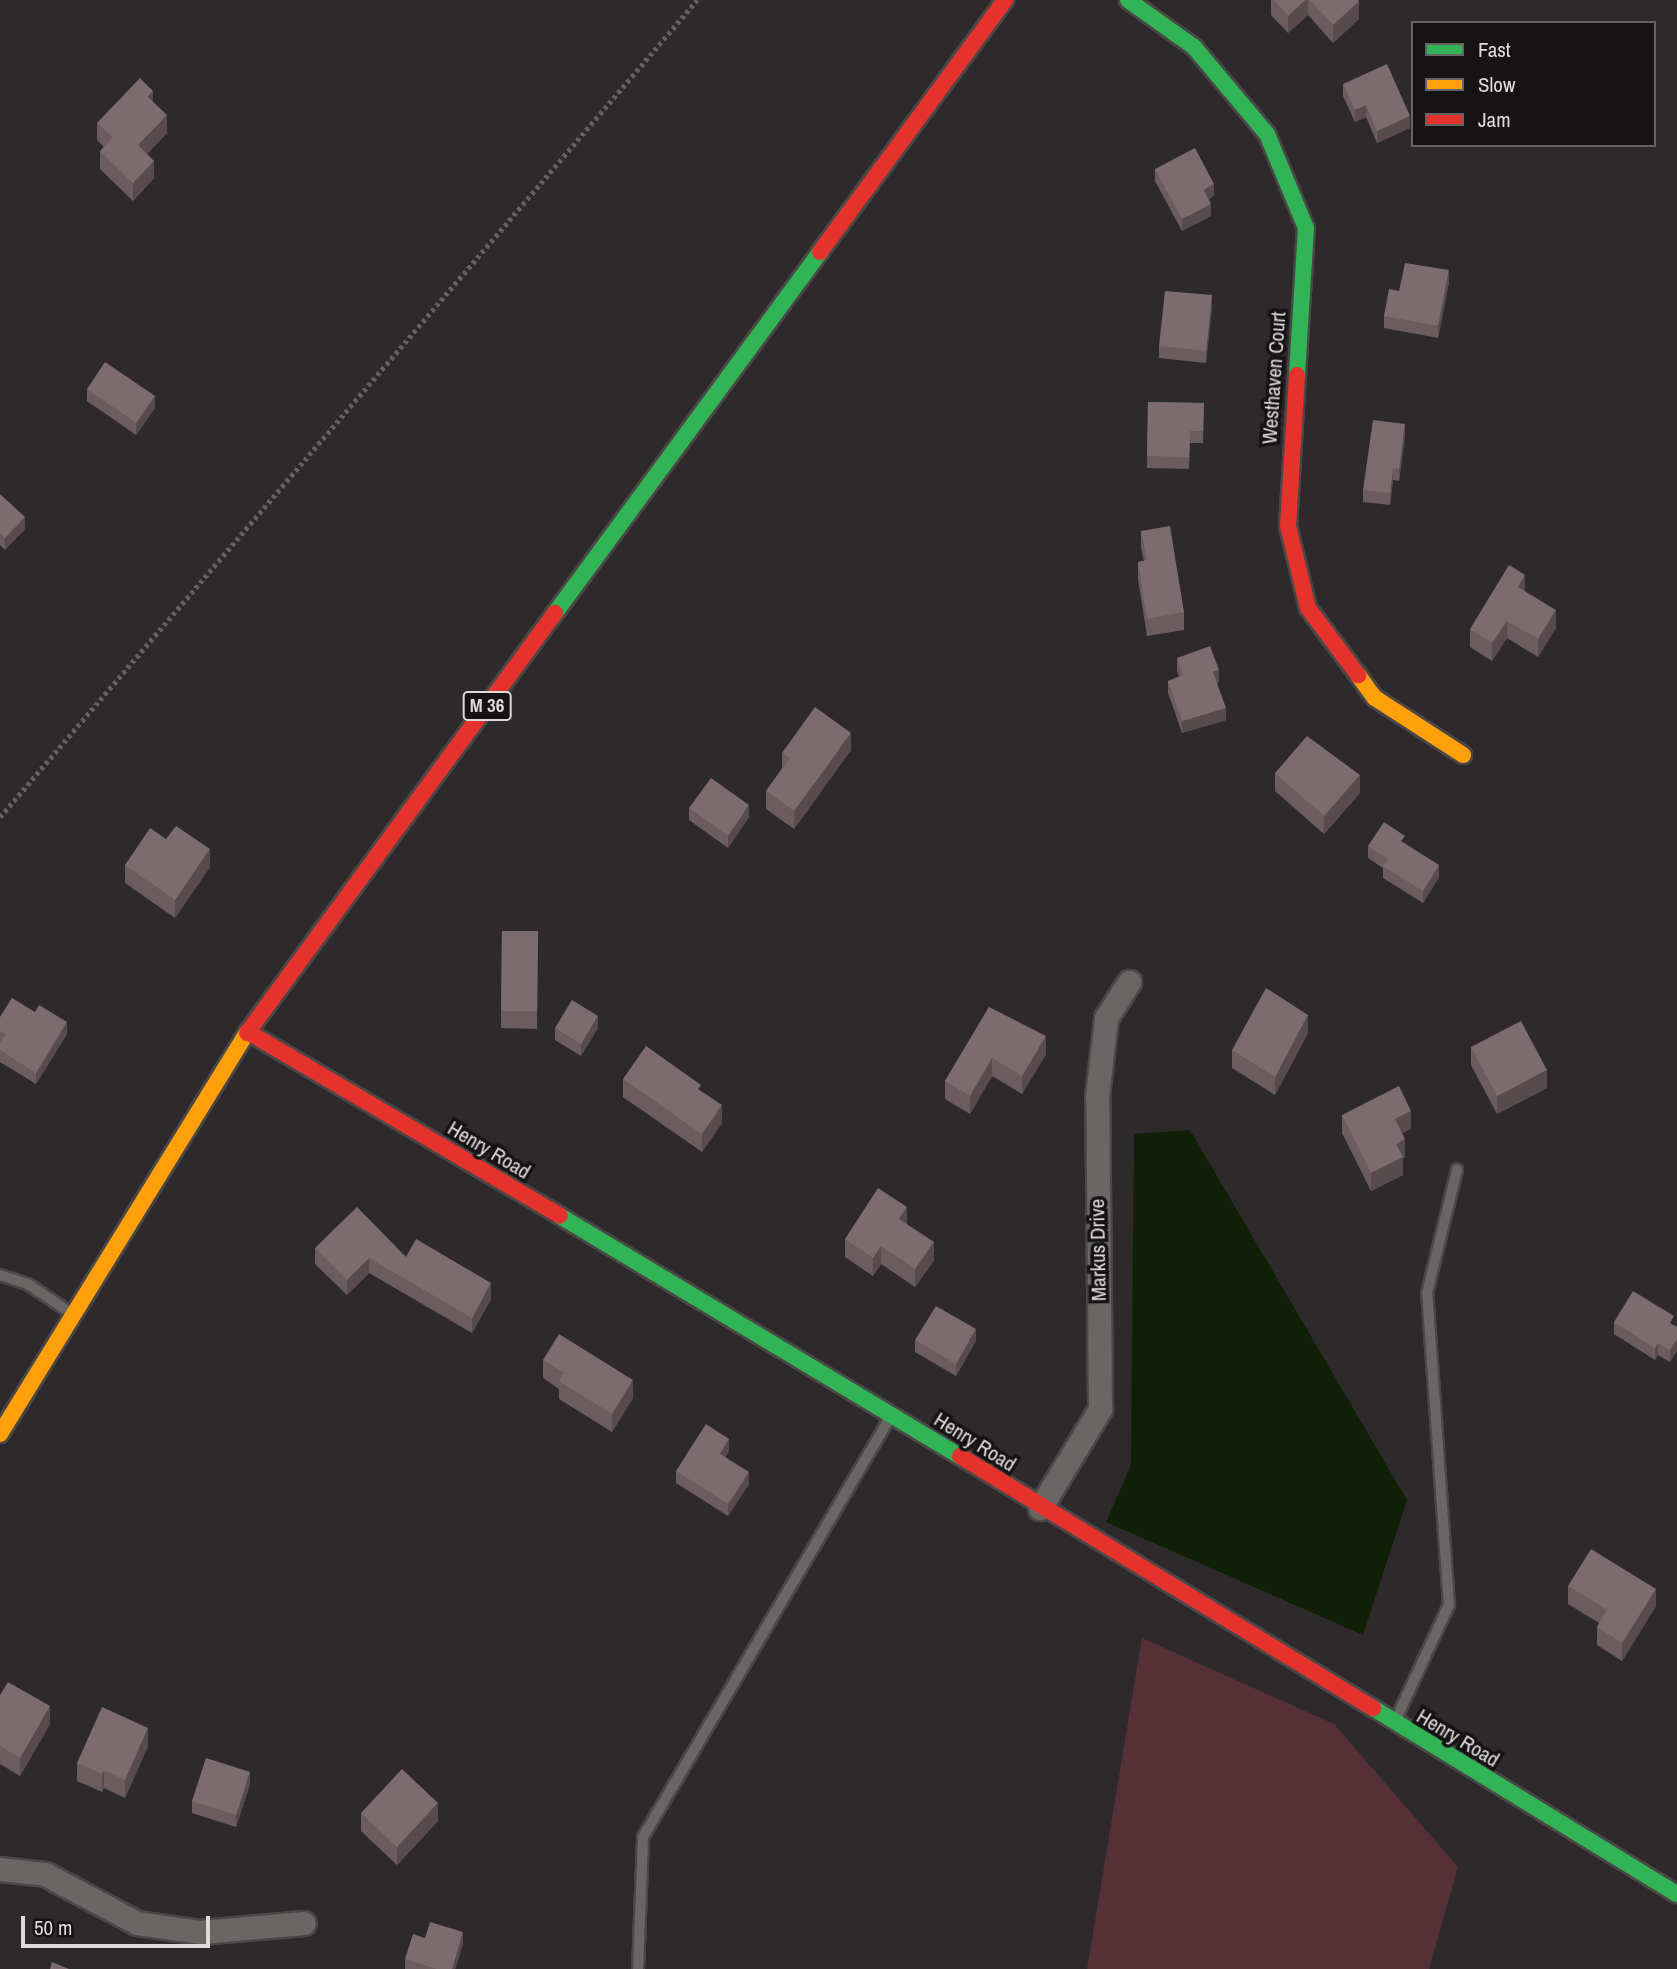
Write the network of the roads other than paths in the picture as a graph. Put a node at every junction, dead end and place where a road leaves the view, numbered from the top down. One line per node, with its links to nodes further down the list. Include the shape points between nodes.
1 (1005, 0): 5 (street, M 36)
2 (1128, 0): 3 (street, Westhaven Court, via 1194,47 1267,134 1306,228 1287,526 1307,608 1375,698)
3 (1463, 755)
4 (1129, 982): 11 (street, Markus Drive, via 1106,1018 1097,1096 1100,1409)
5 (248, 1032): 8 (street, M 36); 9 (street, Henry Road)
6 (1457, 1170): 12 (lane, via 1427,1293 1449,1605)
7 (0, 1275): 8 (lane, via 27,1284)
8 (72, 1313): 10 (street, M 36)
9 (891, 1415): 11 (street, Henry Road); 16 (lane, via 643,1837)
10 (0, 1434)
11 (1040, 1508): 12 (street, Henry Road)
12 (1394, 1724): 14 (street, Henry Road)
13 (0, 1869): 15 (street, via 45,1874 138,1923 201,1932)
14 (1677, 1894)
15 (304, 1923)
16 (638, 1969)

